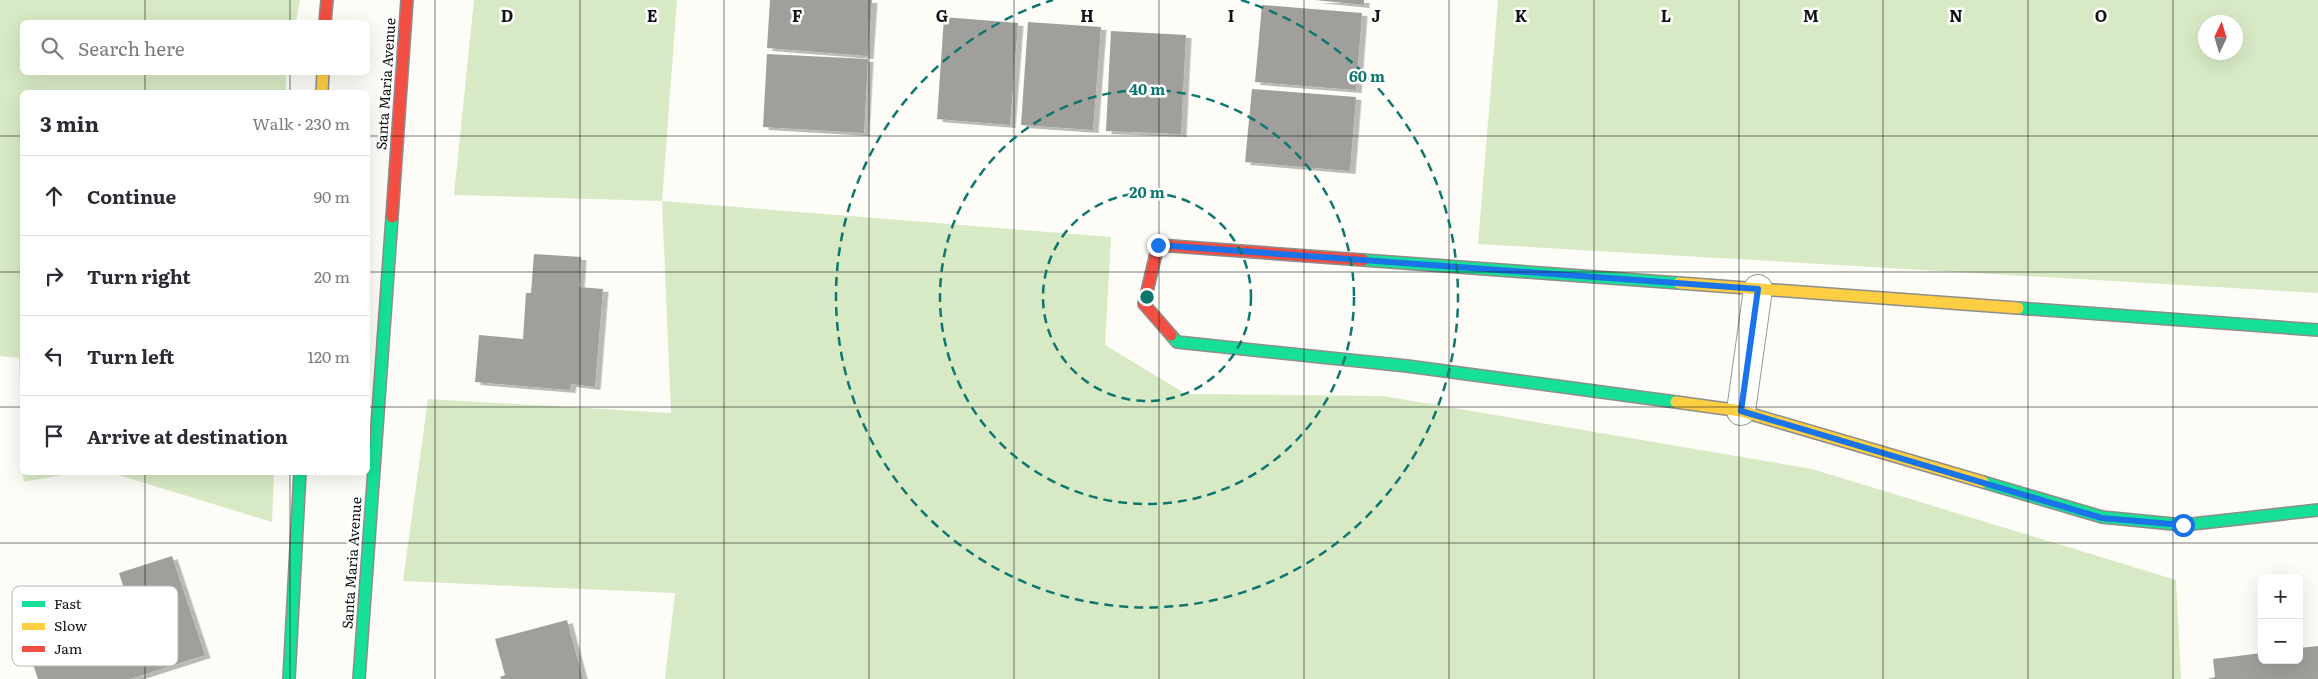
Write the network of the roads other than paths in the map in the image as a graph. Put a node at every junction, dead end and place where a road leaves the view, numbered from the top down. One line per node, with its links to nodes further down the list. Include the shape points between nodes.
1 (327, 0): 3 (street)
2 (407, 0): 12 (street, Santa Maria Avenue)
3 (326, 20)
4 (323, 75): 5 (street)
5 (322, 90)
6 (1758, 289): 7 (street); 8 (street); 8 (street, via 1158,245 1144,304 1177,342 1407,366)
7 (2318, 330)
8 (1741, 411): 10 (street, via 2102,518 2183,525)
9 (300, 475): 11 (street)
10 (2318, 510)
11 (289, 679)
12 (359, 679)

